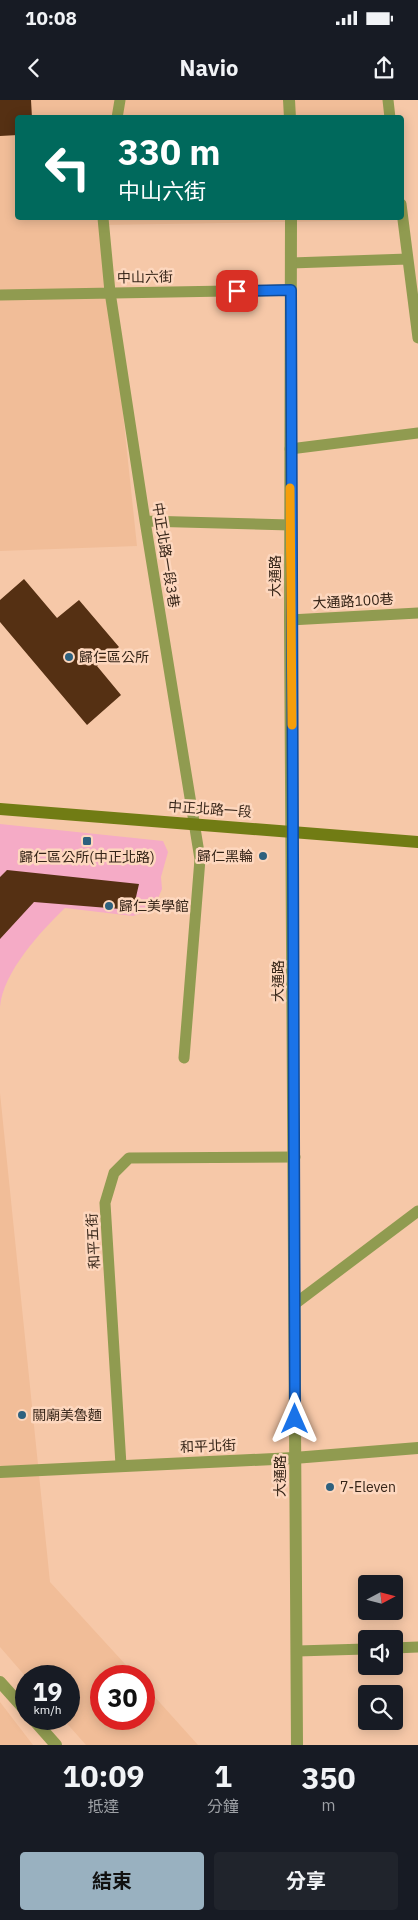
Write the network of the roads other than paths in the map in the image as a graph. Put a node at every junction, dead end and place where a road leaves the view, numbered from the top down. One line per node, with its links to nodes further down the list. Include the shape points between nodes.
1 (120, 100): 4 (lane)
2 (290, 100): 5 (street)
3 (388, 100): 6 (lane)
4 (118, 115)
5 (290, 115)
6 (390, 115)
7 (103, 220): 13 (lane, 中正北路一段3巷)
8 (291, 220): 11 (street, 大通路)
9 (403, 220): 10 (lane)
10 (408, 259): 11 (lane); 15 (lane)
11 (291, 263): 12 (street, 大通路)
12 (291, 290): 13 (lane, 中山六街); 17 (street, 大通路)
13 (110, 292): 14 (lane, 中山六街); 18 (lane, 中正北路一段3巷)
14 (0, 295)
15 (418, 338)
16 (418, 433): 17 (lane)
17 (290, 448): 19 (street, 大通路)
18 (145, 521): 19 (lane); 23 (lane, 中正北路一段3巷)
19 (290, 525): 21 (street, 大通路)
20 (418, 613): 21 (lane, 大通路100巷)
21 (290, 620): 24 (street, 大通路)
22 (0, 809): 23 (street, 中正北路一段)
23 (194, 823): 24 (street, 中正北路一段); 26 (lane, 中正北路一段3巷, via 200,859)
24 (292, 830): 25 (street, 中正北路一段); 27 (street, 大通路)
25 (418, 842)
26 (184, 1058)
27 (294, 1156): 29 (street, 大通路); 32 (lane, 和平五街, via 128,1158 114,1173 106,1203)
28 (418, 1211): 29 (lane)
29 (296, 1303): 31 (street, 大通路)
30 (418, 1448): 31 (street, 和平北街)
31 (294, 1458): 32 (street, 和平北街); 37 (street, 大通路)
32 (121, 1465): 33 (street, 和平北街)
33 (0, 1472)
34 (418, 1647): 35 (lane)
35 (403, 1648)
36 (358, 1649): 37 (lane)
37 (296, 1651): 42 (street, 大通路)
38 (0, 1682): 39 (street)
39 (15, 1699)
40 (43, 1730): 41 (street)
41 (56, 1745)
42 (297, 1745)

